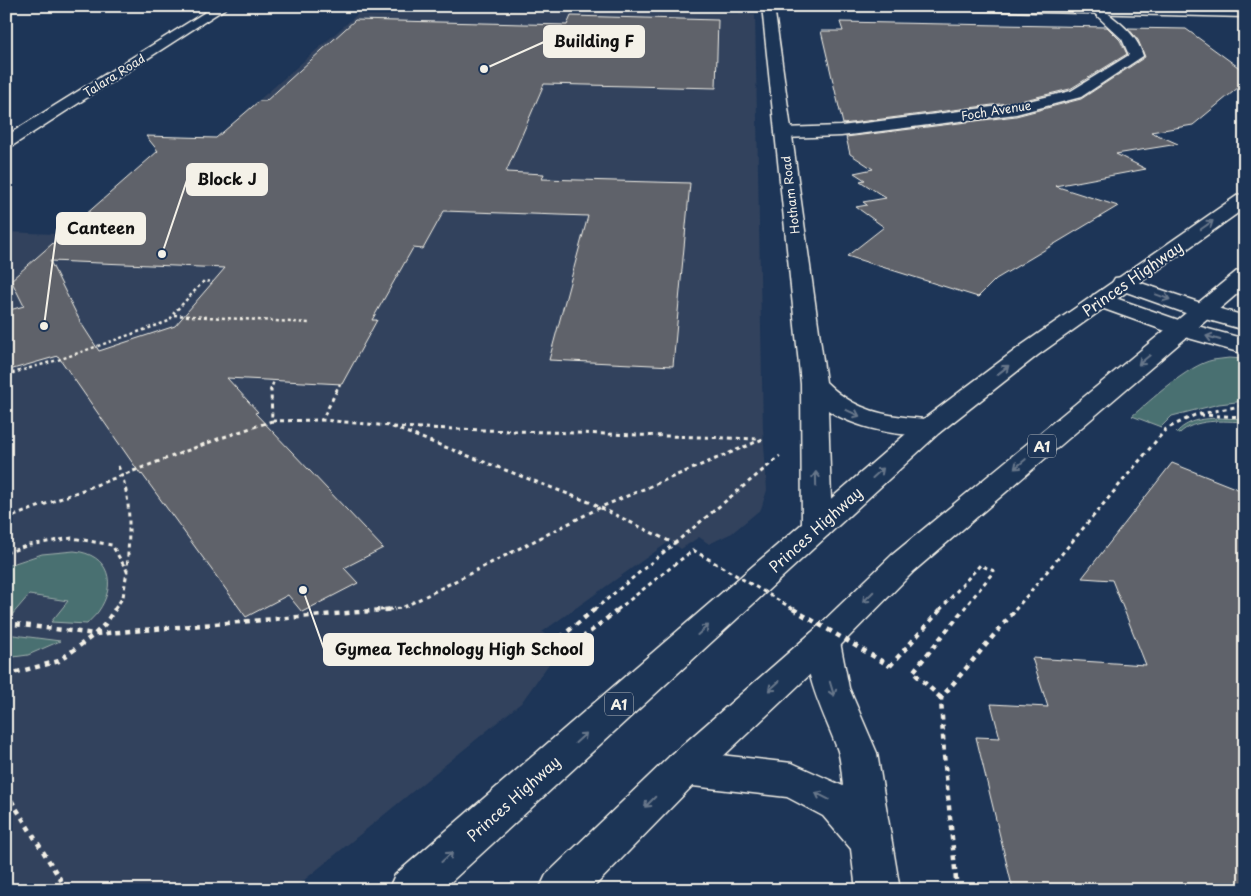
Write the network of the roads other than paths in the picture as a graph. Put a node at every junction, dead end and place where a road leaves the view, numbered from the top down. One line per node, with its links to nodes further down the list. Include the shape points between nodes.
1 (222, 6): 7 (main road, Talara Road)
2 (768, 6): 6 (main road, Hotham Road)
3 (917, 6): 4 (main road)
4 (1098, 10): 5 (main road); 6 (main road, Foch Avenue, via 1135,46 1136,56 1076,94 1016,109 841,131)
5 (1245, 13)
6 (783, 132): 16 (main road, Hotham Road)
7 (6, 143)
8 (1245, 199): 10 (main road, Princes Highway / A1, one-way to 8)
9 (1245, 276): 12 (main road, A1)
10 (1124, 283): 11 (main road, Princes Highway / A1); 12 (main road, one-way to 12)
11 (1101, 300): 14 (main road); 17 (main road, Princes Highway / A1, one-way to 11)
12 (1202, 311): 13 (main road); 14 (main road, A1)
13 (1245, 323)
14 (1182, 329): 15 (main road, one-way to 14); 19 (main road, A1, one-way to 19, via 903,563)
15 (1245, 347)
16 (814, 384): 17 (main road, one-way to 17, via 838,406 865,419 900,426); 18 (main road, Hotham Road, one-way to 16)
17 (930, 427): 18 (main road, Princes Highway / A1, one-way to 17)
18 (818, 528): 22 (main road, Princes Highway / A1, one-way to 18)
19 (823, 642): 20 (main road, A1, one-way to 20); 21 (main road, one-way to 21, via 831,688 858,753)
20 (684, 768): 21 (main road, one-way to 20, via 837,803 792,780); 23 (main road, A1, one-way to 23)
21 (870, 840): 24 (main road)
22 (410, 890)
23 (562, 890)
24 (878, 890)

